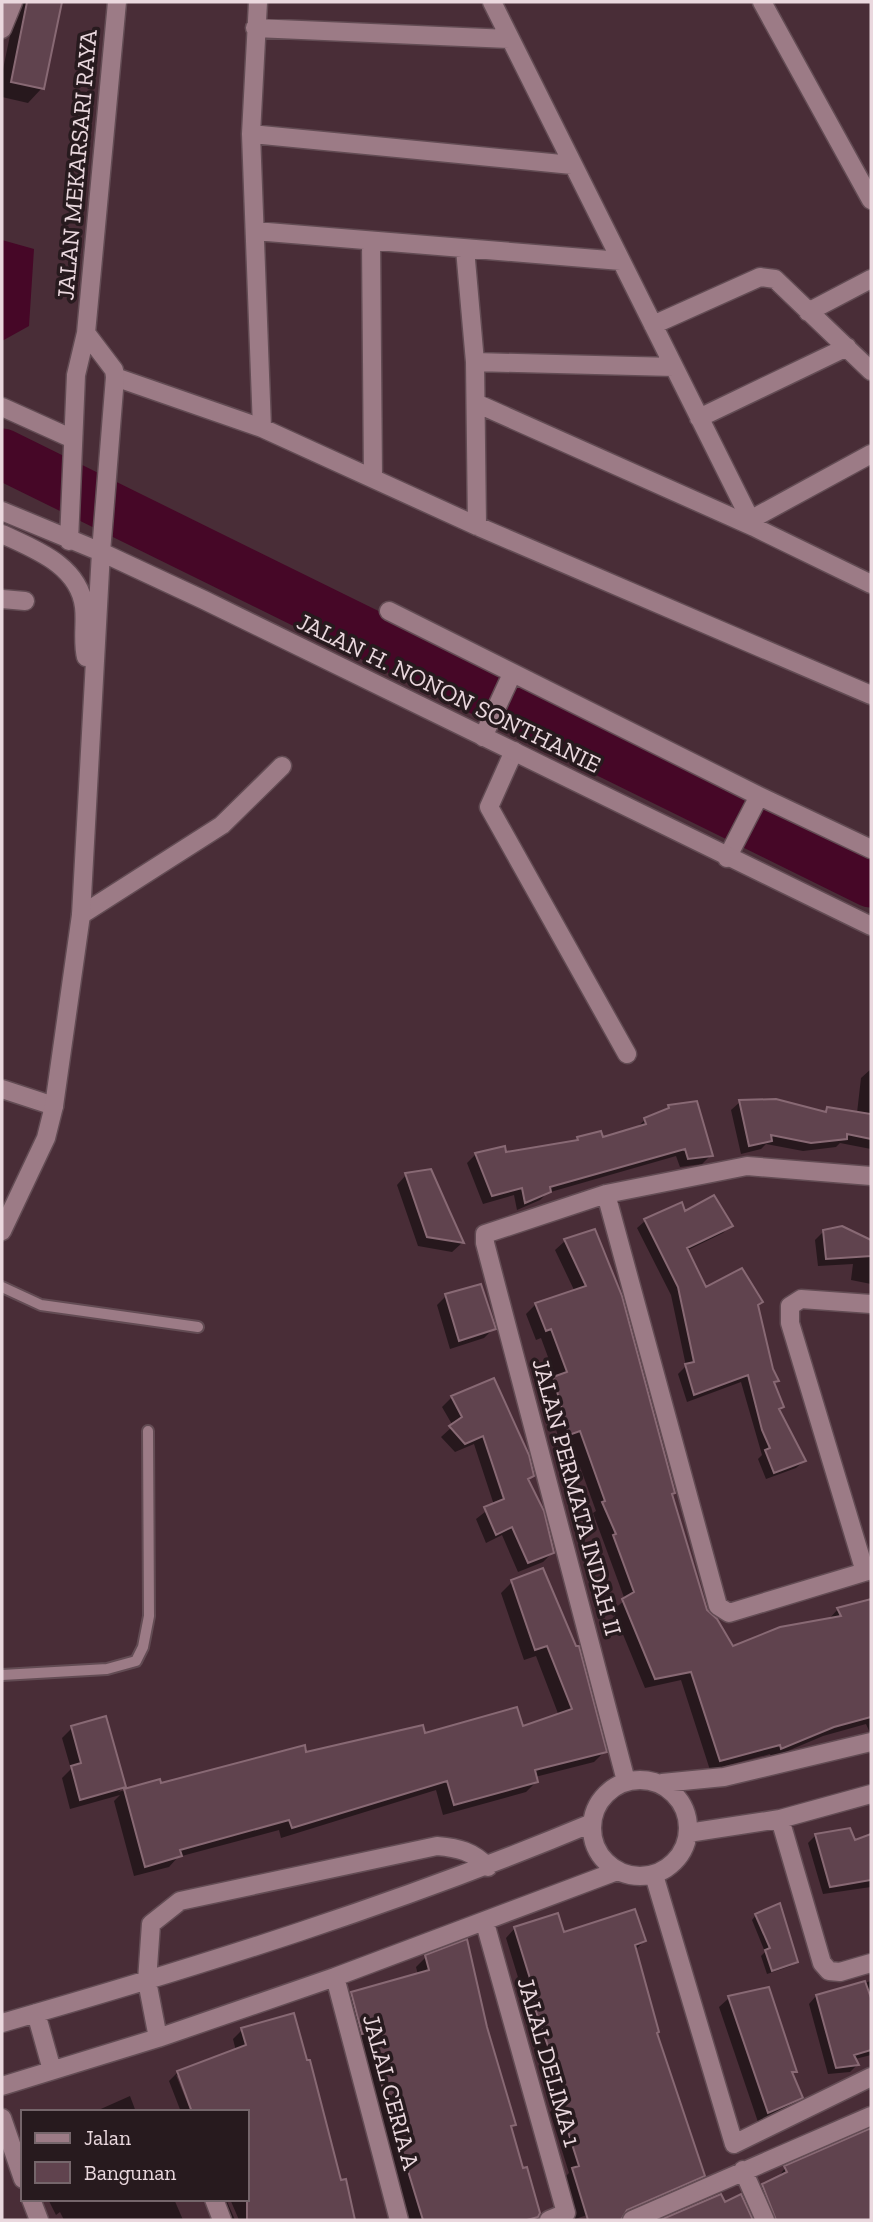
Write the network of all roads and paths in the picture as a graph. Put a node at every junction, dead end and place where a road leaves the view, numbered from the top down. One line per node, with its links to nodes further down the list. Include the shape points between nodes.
1 (13, 2): 7 (street)
2 (117, 2): 19 (street, JALAN MEKARSARI RAYA)
3 (258, 2): 6 (street)
4 (492, 2): 8 (street)
5 (762, 2): 11 (street)
6 (255, 28): 8 (street); 9 (street)
7 (2, 29)
8 (509, 39): 10 (street)
9 (251, 134): 10 (street); 12 (street)
10 (572, 165): 15 (street)
11 (871, 200)
12 (255, 231): 13 (street); 28 (street)
13 (371, 241): 14 (street); 31 (street)
14 (465, 249): 15 (street); 21 (street)
15 (621, 261): 18 (street)
16 (871, 279): 17 (street)
17 (808, 312): 18 (street, via 775,279 760,277); 20 (street)
18 (653, 325): 22 (street)
19 (86, 333): 24 (street, via 114,370); 29 (street, JALAN MEKARSARI RAYA, via 76,375)
20 (847, 347): 23 (street); 27 (street)
21 (475, 362): 22 (street); 25 (street)
22 (674, 367): 27 (street)
23 (871, 371)
24 (115, 382): 28 (street); 37 (street)
25 (476, 403): 33 (street); 34 (street)
26 (2, 407): 29 (street)
27 (699, 418): 33 (street)
28 (262, 428): 31 (street)
29 (73, 447): 36 (street, JALAN MEKARSARI RAYA)
30 (871, 453): 33 (street)
31 (373, 478): 34 (street)
32 (2, 511): 36 (street, JALAN H. NONON SONTHANIE)
33 (752, 524): 38 (street)
34 (477, 526): 44 (street)
35 (2, 534): 42 (street, via 52,558 71,578 84,604 85,653)
36 (69, 541): 37 (street, JALAN H. NONON SONTHANIE)
37 (101, 546): 42 (street); 45 (street, JALAN H. NONON SONTHANIE)
38 (871, 584)
39 (2, 598): 40 (street)
40 (25, 601)
41 (389, 611): 43 (street)
42 (95, 676): 51 (street)
43 (511, 678): 45 (street); 48 (street)
44 (871, 695)
45 (483, 737): 46 (street, JALAN H. NONON SONTHANIE)
46 (514, 751): 50 (street, JALAN H. NONON SONTHANIE); 53 (street, via 489,807)
47 (282, 766): 51 (street, via 222,825)
48 (758, 798): 49 (street); 50 (street)
49 (871, 849)
50 (731, 850): 52 (street, JALAN H. NONON SONTHANIE)
51 (81, 915): 55 (street)
52 (871, 926)
53 (627, 1054)
54 (2, 1090): 55 (street)
55 (54, 1106): 58 (street, via 46,1138)
56 (871, 1175): 57 (street, via 747,1166)
57 (606, 1194): 63 (street, via 718,1606 729,1614); 66 (street, JALAN PERMATA INDAH II, via 492,1229 485,1234 485,1243)
58 (2, 1229)
59 (2, 1287): 61 (lane, via 41,1305)
60 (871, 1304): 63 (street, via 801,1299 790,1306 790,1323)
61 (198, 1328)
62 (148, 1431): 64 (lane, via 149,1616 144,1647 136,1661 107,1669)
63 (868, 1571)
64 (2, 1675)
65 (871, 1742): 67 (street, via 724,1777)
66 (626, 1781): 67 (street); 70 (street, via 598,1804)
67 (662, 1783): 71 (street, via 687,1814)
68 (871, 1794): 69 (street)
69 (780, 1819): 71 (street); 76 (street, via 822,1964 829,1971 840,1972)
70 (592, 1823): 72 (street); 73 (street, via 594,1842 603,1859)
71 (688, 1833): 74 (street, via 684,1852)
72 (488, 1867): 78 (street); 78 (street, via 475,1854 437,1846 180,1901 151,1924)
73 (617, 1871): 74 (street, via 635,1877); 75 (street)
74 (654, 1875): 83 (street, via 734,2144)
75 (485, 1923): 77 (street); 94 (street, JALAL DELIMA 1, via 566,2213)
76 (871, 1963)
77 (335, 1977): 81 (street); 93 (street, JALAL CERIA A)
78 (147, 1981): 79 (street); 81 (street)
79 (36, 2014): 80 (street); 82 (street)
80 (2, 2023)
81 (158, 2038): 82 (street)
82 (52, 2070): 84 (street)
83 (871, 2077)
84 (2, 2086)
85 (871, 2116): 87 (street)
86 (2, 2118): 88 (street)
87 (743, 2170): 95 (street); 96 (street)
88 (21, 2173)
89 (32, 2201): 91 (street)
90 (215, 2201): 92 (street)
91 (39, 2220)
92 (222, 2220)
93 (399, 2220)
94 (549, 2220)
95 (632, 2220)
96 (765, 2220)

